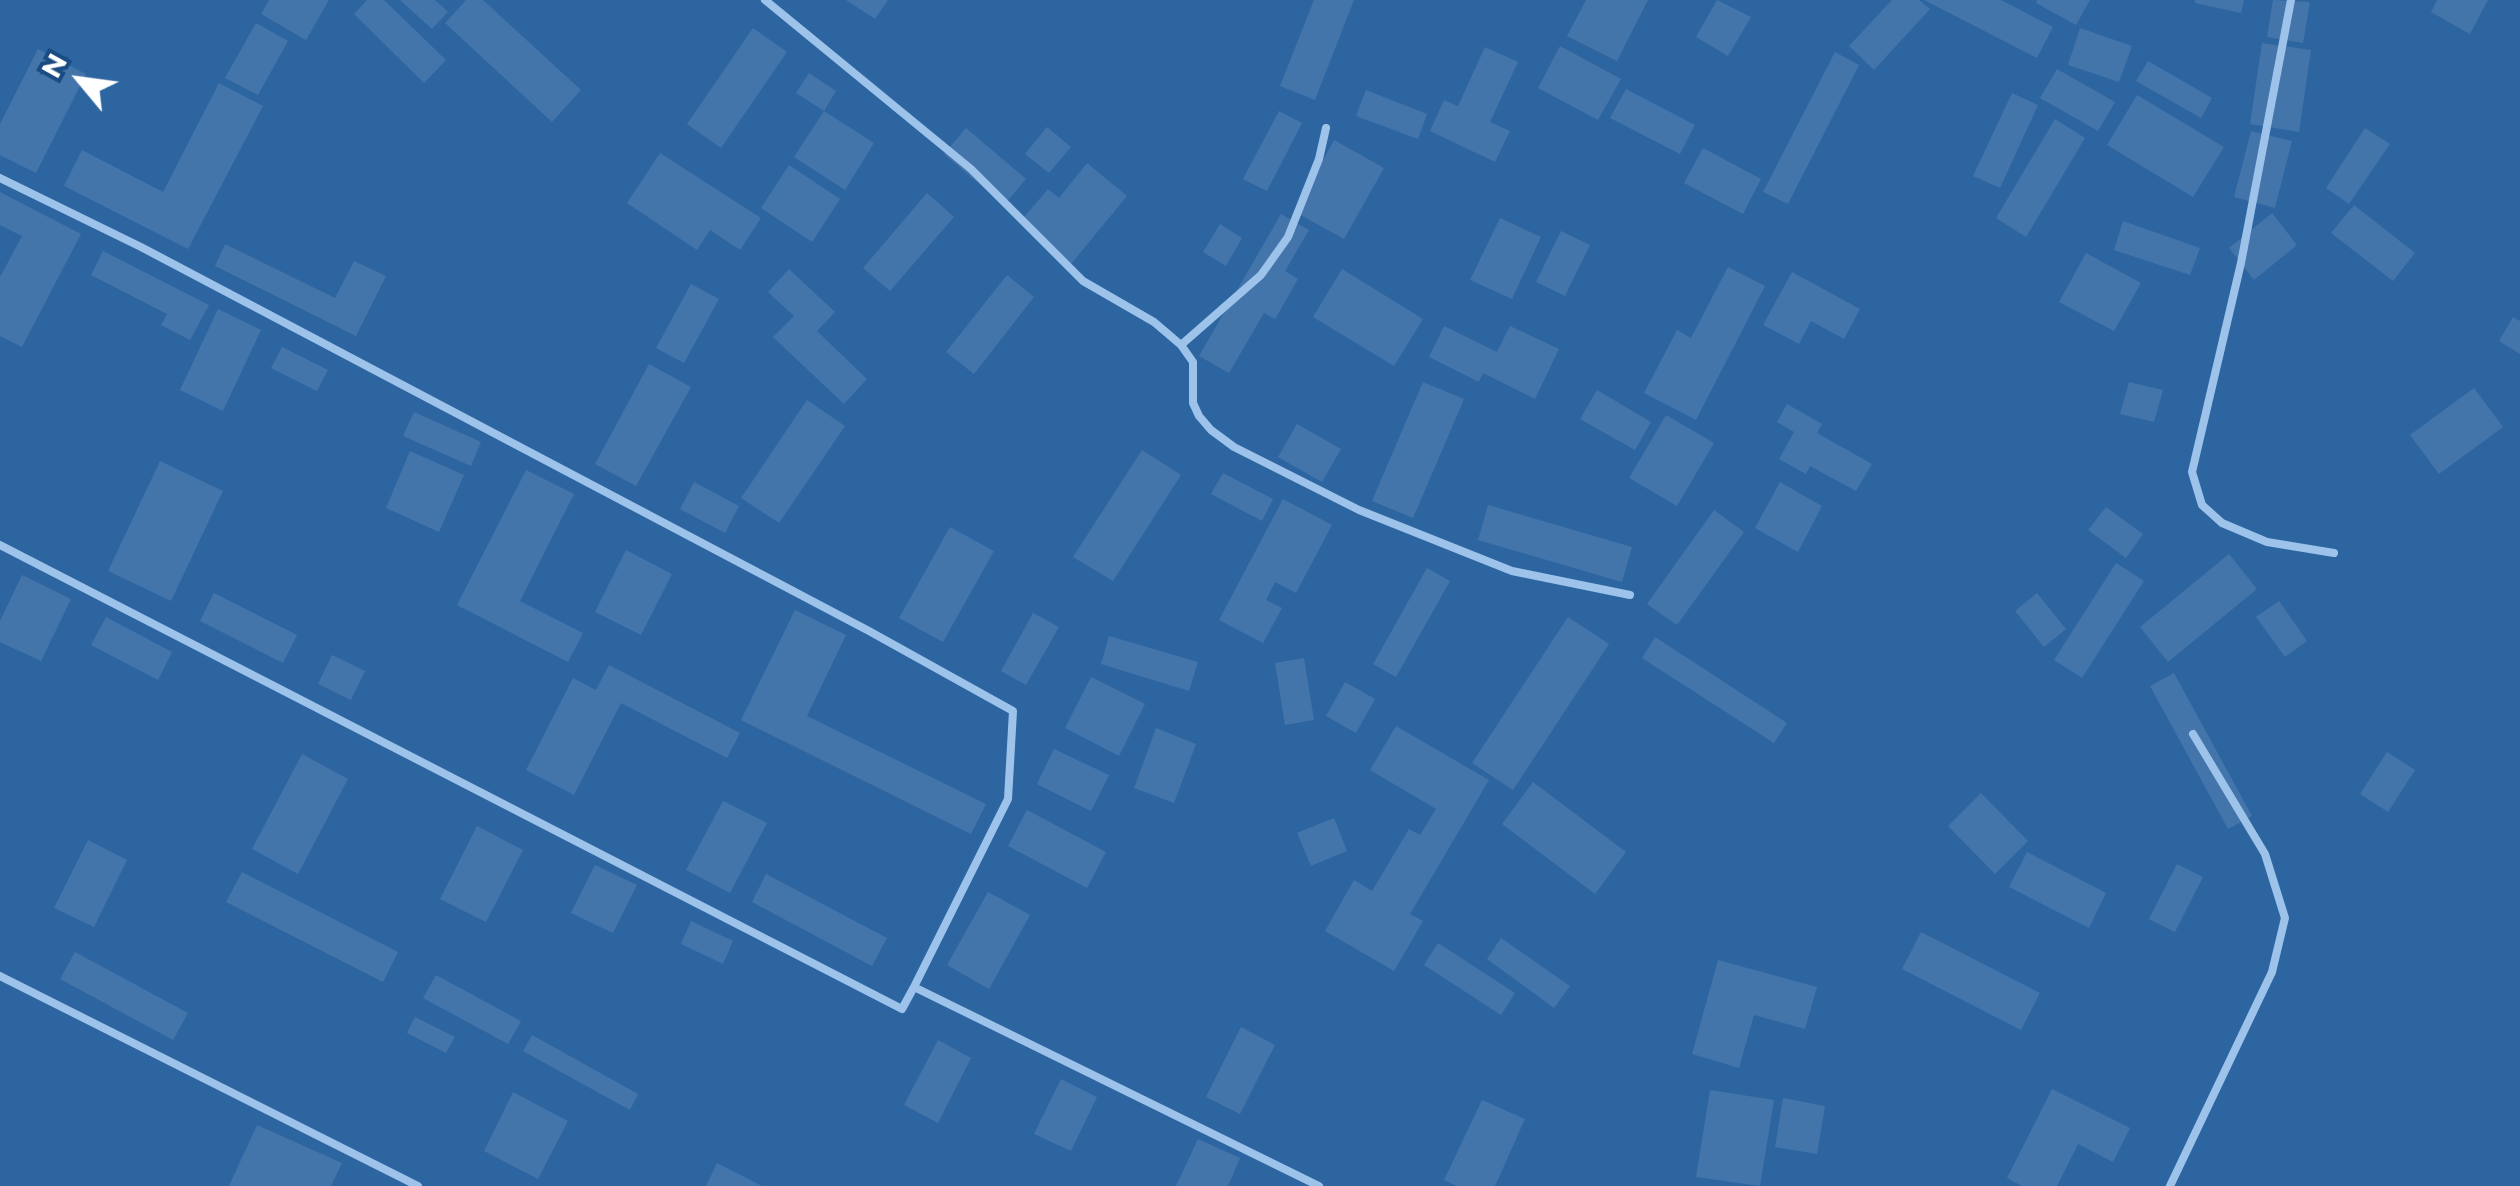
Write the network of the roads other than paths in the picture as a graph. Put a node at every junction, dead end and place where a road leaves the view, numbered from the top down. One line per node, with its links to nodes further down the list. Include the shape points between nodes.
1 (765, 0): 5 (lane, via 971,169 1083,282)
2 (2292, 0): 7 (lane, via 2192,472 2202,505 2222,523 2267,542)
3 (1326, 128): 5 (lane, via 1288,237 1260,276)
4 (0, 178): 11 (lane, via 194,274 1014,711 1008,799)
5 (1181, 345): 8 (lane, via 1193,362 1199,416 1234,447 1358,510 1512,571)
6 (0, 544): 11 (lane, via 902,1009)
7 (2334, 553)
8 (1630, 595)
9 (2193, 734): 14 (lane, via 2264,854 2285,918 2272,972)
10 (0, 976): 12 (lane)
11 (914, 987): 13 (lane)
12 (418, 1186)
13 (1319, 1186)
14 (2170, 1186)

